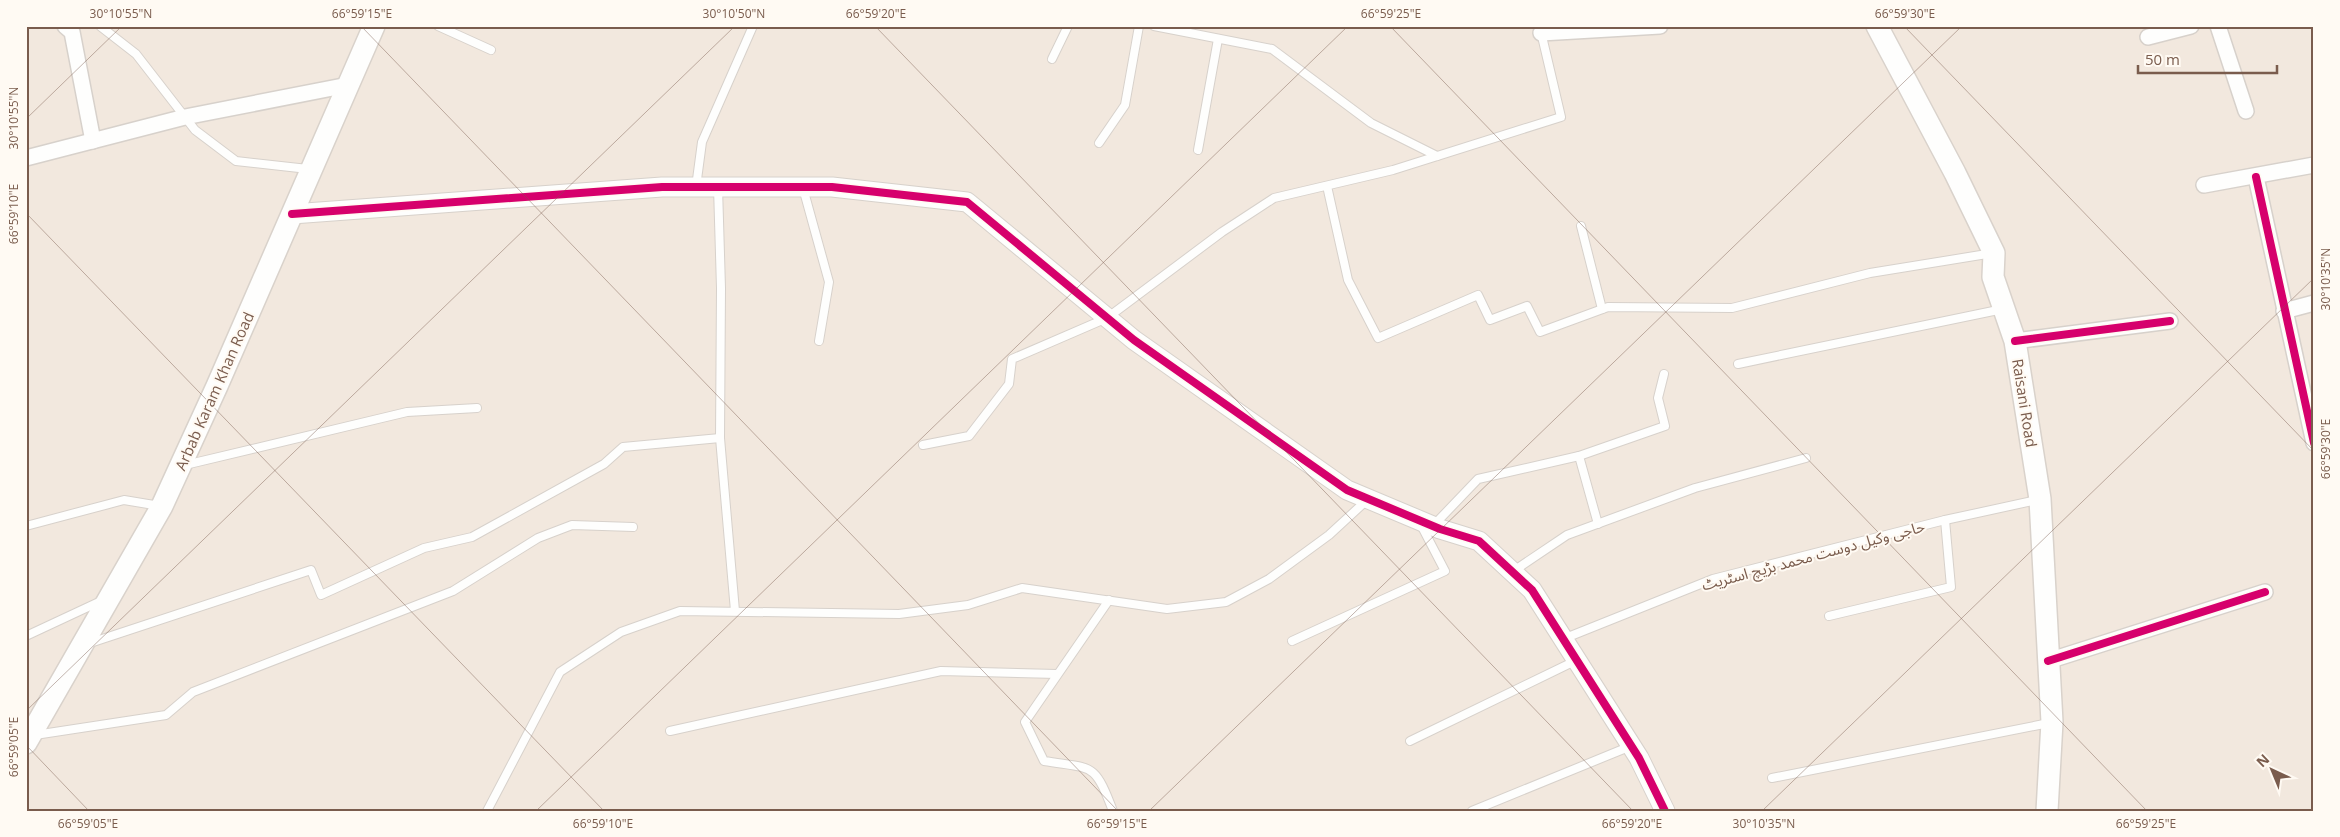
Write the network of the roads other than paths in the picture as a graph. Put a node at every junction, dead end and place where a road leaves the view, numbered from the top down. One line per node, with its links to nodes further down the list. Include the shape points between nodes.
1 (64, 26): 21 (street, via 72,32)
2 (100, 26): 20 (lane, via 136,54)
3 (374, 26): 18 (main road, Arbab Karam Khan Road)
4 (438, 26): 16 (lane)
5 (753, 26): 33 (lane, via 702,142)
6 (1068, 26): 17 (lane)
7 (1139, 26): 22 (lane, via 1124,105)
8 (1154, 26): 15 (lane)
9 (1660, 26): 13 (street)
10 (1877, 26): 36 (main road, Raisani Road)
11 (2191, 26): 14 (street)
12 (2218, 26): 19 (street)
13 (1540, 29): 24 (lane, via 1561,117)
14 (2148, 37)
15 (1218, 39): 23 (lane); 24 (lane, via 1272,49 1371,123)
16 (491, 50)
17 (1052, 59)
18 (348, 85): 20 (street); 27 (main road, Arbab Karam Khan Road)
19 (2246, 111)
20 (185, 117): 21 (street); 27 (lane, via 194,130 236,161)
21 (93, 141): 25 (street)
22 (1099, 142)
23 (1198, 150)
24 (1437, 156): 30 (lane)
25 (26, 158)
26 (2314, 165): 28 (street)
27 (312, 170): 34 (main road, Arbab Karam Khan Road)
28 (2256, 177): 29 (street); 40 (street)
29 (2204, 185)
30 (1327, 186): 39 (lane, via 1348,280 1378,338 1478,295 1490,320 1527,306 1540,332); 41 (lane, via 1274,198 1222,232)
31 (718, 187): 32 (street); 33 (street); 48 (lane)
32 (803, 187): 41 (street, via 832,187 967,202); 44 (lane, via 829,282)
33 (696, 188): 34 (street, via 662,187)
34 (292, 214): 53 (main road, Arbab Karam Khan Road)
35 (1581, 226): 39 (lane)
36 (1994, 253): 38 (main road, Raisani Road, via 1994,277); 39 (lane, via 1870,273 1732,308)
37 (2314, 302): 40 (street)
38 (2006, 308): 43 (main road, Raisani Road); 45 (lane)
39 (1602, 309)
40 (2284, 311): 49 (street)
41 (1107, 318): 50 (lane, via 1012,359 1009,384 969,436); 54 (street, via 1149,352 1348,490)
42 (2170, 321): 43 (street)
43 (2015, 341): 55 (main road, Raisani Road)
44 (819, 342)
45 (1738, 364)
46 (1664, 374): 51 (lane, via 1658,398 1665,426)
47 (478, 408): 53 (lane, via 407,412)
48 (720, 438): 66 (lane); 71 (lane, via 623,447 604,464 472,537 424,548 321,595 311,570)
49 (2314, 443)
50 (923, 445)
51 (1579, 456): 58 (lane, via 1478,479); 59 (lane)
52 (1806, 458): 59 (lane, via 1695,488)
53 (180, 466): 56 (main road, Arbab Karam Khan Road)
54 (1369, 499): 58 (street); 65 (lane, via 1329,535 1268,578 1226,602 1167,609)
55 (2040, 499): 57 (lane, حاجی وکیل دوست محمد بڑیچ اسٹریٹ); 73 (main road, Raisani Road)
56 (162, 506): 60 (lane, via 124,500); 64 (main road, Arbab Karam Khan Road)
57 (1945, 520): 67 (lane, via 1951,587); 69 (lane, حاجی وکیل دوست محمد بڑیچ اسٹریٹ, via 1714,579)
58 (1425, 523): 62 (street, via 1479,541); 70 (lane, via 1445,572)
59 (1598, 524): 62 (lane, via 1567,535)
60 (26, 526)
61 (633, 527): 77 (lane, via 572,525 538,538 453,591 193,692 166,715)
62 (1512, 572): 69 (street, via 1532,590)
63 (2265, 592): 73 (street)
64 (110, 597): 68 (lane); 71 (main road, Arbab Karam Khan Road)
65 (1109, 600): 66 (lane, via 1022,588 968,605 899,614); 74 (lane)
66 (735, 612): 81 (lane, via 680,611 621,632 560,672)
67 (1829, 616)
68 (26, 636)
69 (1563, 639): 72 (street)
70 (1292, 641)
71 (83, 645): 77 (main road, Arbab Karam Khan Road)
72 (1576, 660): 78 (lane); 79 (street)
73 (2048, 661): 75 (main road, Raisani Road)
74 (1058, 674): 76 (lane, via 941,671); 82 (lane, via 1025,722 1044,761 1090,768 1102,780)
75 (2052, 722): 80 (lane); 85 (main road, Raisani Road)
76 (670, 730)
77 (29, 739)
78 (1410, 741)
79 (1632, 746): 83 (lane); 84 (street)
80 (1772, 778)
81 (487, 811)
82 (1113, 811)
83 (1472, 811)
84 (1665, 811)
85 (2048, 811)

